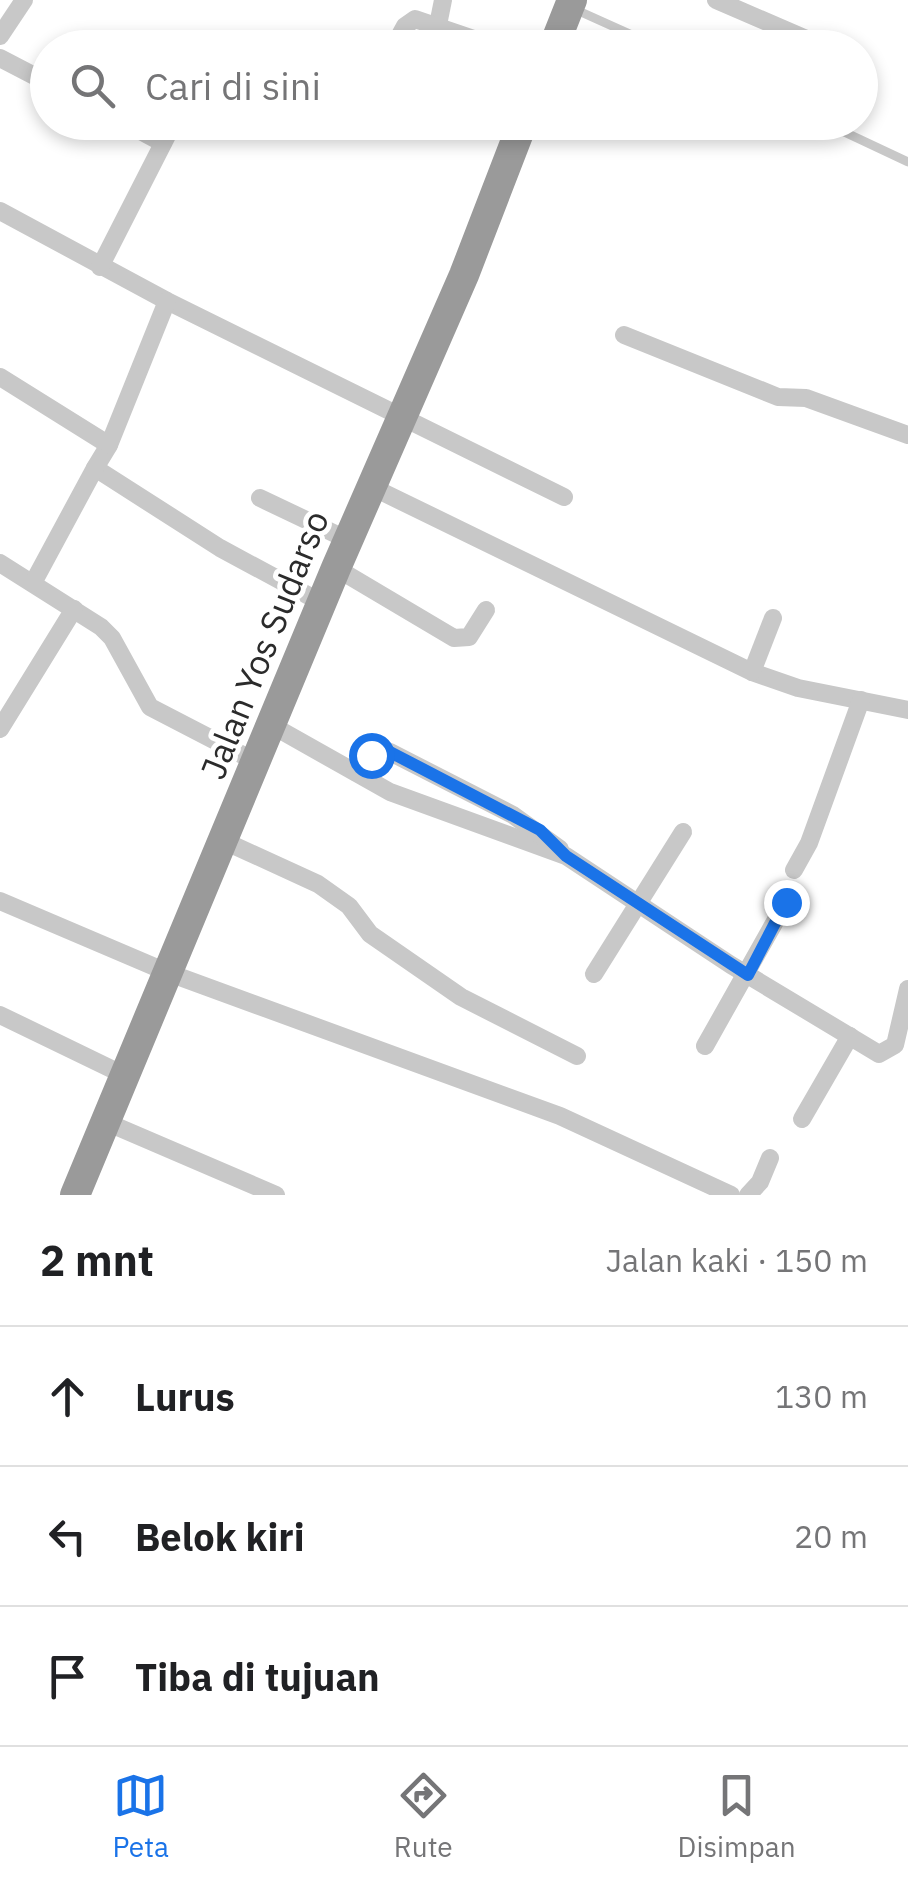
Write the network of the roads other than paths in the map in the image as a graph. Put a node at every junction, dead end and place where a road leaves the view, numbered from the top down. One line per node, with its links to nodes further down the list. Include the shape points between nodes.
1 (24, 0): 11 (street)
2 (443, 0): 5 (street)
3 (716, 0): 10 (street)
4 (571, 3): 8 (highway); 9 (lane)
5 (438, 24): 6 (street, via 411,21); 7 (street)
6 (405, 30)
7 (454, 30)
8 (560, 30)
9 (624, 30)
10 (786, 30)
11 (0, 36)
12 (0, 58): 13 (street)
13 (30, 74)
14 (157, 140): 18 (street)
15 (165, 140): 18 (street)
16 (516, 140): 25 (highway, Jalan Yos Sudarso)
17 (861, 140): 19 (lane)
18 (163, 143): 21 (street)
19 (908, 162)
20 (3, 220): 21 (street)
21 (100, 267): 22 (street)
22 (167, 301): 25 (street); 27 (street)
23 (624, 336): 26 (street, via 778,397 806,398)
24 (0, 378): 27 (street)
25 (402, 420): 29 (highway, Jalan Yos Sudarso); 30 (street)
26 (908, 435)
27 (109, 445): 28 (street)
28 (96, 468): 35 (street); 36 (street, via 220,548)
29 (372, 486): 32 (highway, Jalan Yos Sudarso); 40 (street)
30 (564, 497)
31 (260, 498): 32 (street)
32 (348, 540): 34 (highway, Jalan Yos Sudarso)
33 (0, 563): 35 (street)
34 (336, 568): 36 (highway, Jalan Yos Sudarso); 38 (street, via 454,638 469,637)
35 (34, 583): 37 (street)
36 (322, 603): 43 (highway, Jalan Yos Sudarso)
37 (74, 609): 44 (street); 45 (street, via 112,638 150,707)
38 (486, 610)
39 (773, 618): 40 (street)
40 (752, 672): 41 (street)
41 (860, 700): 42 (street); 50 (street)
42 (908, 710)
43 (272, 726): 45 (highway, Jalan Yos Sudarso); 46 (street)
44 (0, 729)
45 (258, 763): 48 (highway, Jalan Yos Sudarso)
46 (355, 772): 49 (street, via 390,792); 49 (street, via 371,755 390,752 540,830)
47 (683, 832): 52 (street)
48 (224, 840): 54 (highway, Jalan Yos Sudarso); 61 (street, via 318,884 349,906 370,934 461,996)
49 (566, 856): 52 (street)
50 (794, 870)
51 (0, 901): 54 (street)
52 (640, 901): 55 (street); 56 (street)
53 (786, 902): 56 (street)
54 (169, 974): 62 (highway, Jalan Yos Sudarso); 68 (street, via 560,1116)
55 (594, 974)
56 (748, 975): 59 (street); 60 (street)
57 (908, 990): 59 (street, via 891,1048 879,1054)
58 (0, 1015): 62 (street)
59 (850, 1036): 63 (street)
60 (705, 1046)
61 (577, 1056)
62 (128, 1077): 64 (highway, Jalan Yos Sudarso)
63 (802, 1119)
64 (106, 1122): 66 (highway, Jalan Yos Sudarso); 67 (street)
65 (770, 1158): 69 (street)
66 (75, 1195)
67 (276, 1195)
68 (731, 1195)
69 (748, 1195)

